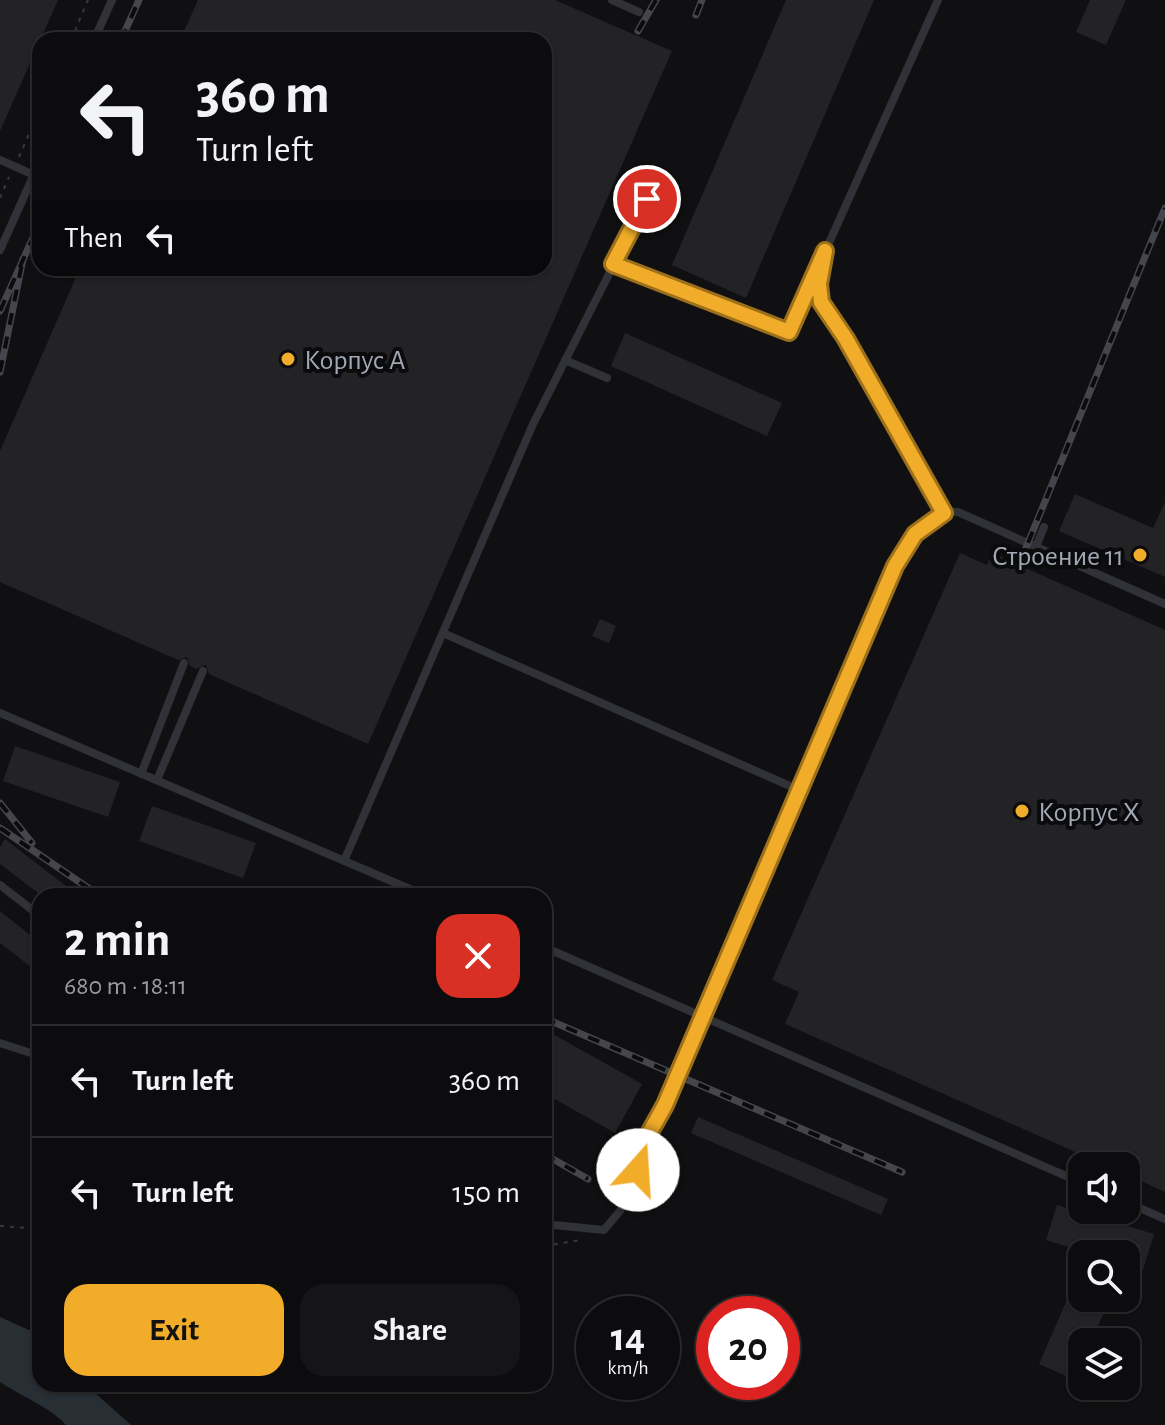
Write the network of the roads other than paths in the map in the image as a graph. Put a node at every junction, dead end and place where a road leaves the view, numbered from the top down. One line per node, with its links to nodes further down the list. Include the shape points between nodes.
1 (112, 0): 5 (lane)
2 (612, 0): 4 (lane)
3 (938, 0): 11 (lane)
4 (639, 12)
5 (98, 32)
6 (0, 160): 7 (lane)
7 (32, 174)
8 (32, 179): 10 (lane)
9 (647, 199): 12 (lane)
10 (1, 245)
11 (825, 251): 12 (lane, via 789,332); 15 (lane, via 821,302)
12 (613, 264): 13 (lane)
13 (565, 360): 14 (lane); 19 (lane)
14 (607, 378)
15 (944, 513): 17 (lane, via 958,512); 25 (lane, via 903,550)
16 (1044, 527): 17 (lane)
17 (1036, 547): 18 (lane)
18 (1165, 604)
19 (443, 633): 25 (lane); 26 (lane)
20 (184, 663): 23 (lane)
21 (203, 671): 24 (lane)
22 (0, 713): 23 (lane)
23 (141, 774): 24 (lane)
24 (157, 780): 26 (lane)
25 (799, 790): 31 (lane)
26 (344, 861): 28 (lane)
27 (0, 885): 29 (lane)
28 (407, 888)
29 (32, 910)
30 (552, 950): 31 (lane)
31 (701, 1015): 34 (lane); 37 (lane, via 615,1221 604,1230)
32 (0, 1043): 33 (lane)
33 (32, 1053)
34 (1068, 1177)
35 (1140, 1208): 36 (lane)
36 (1165, 1219)
37 (552, 1225)

